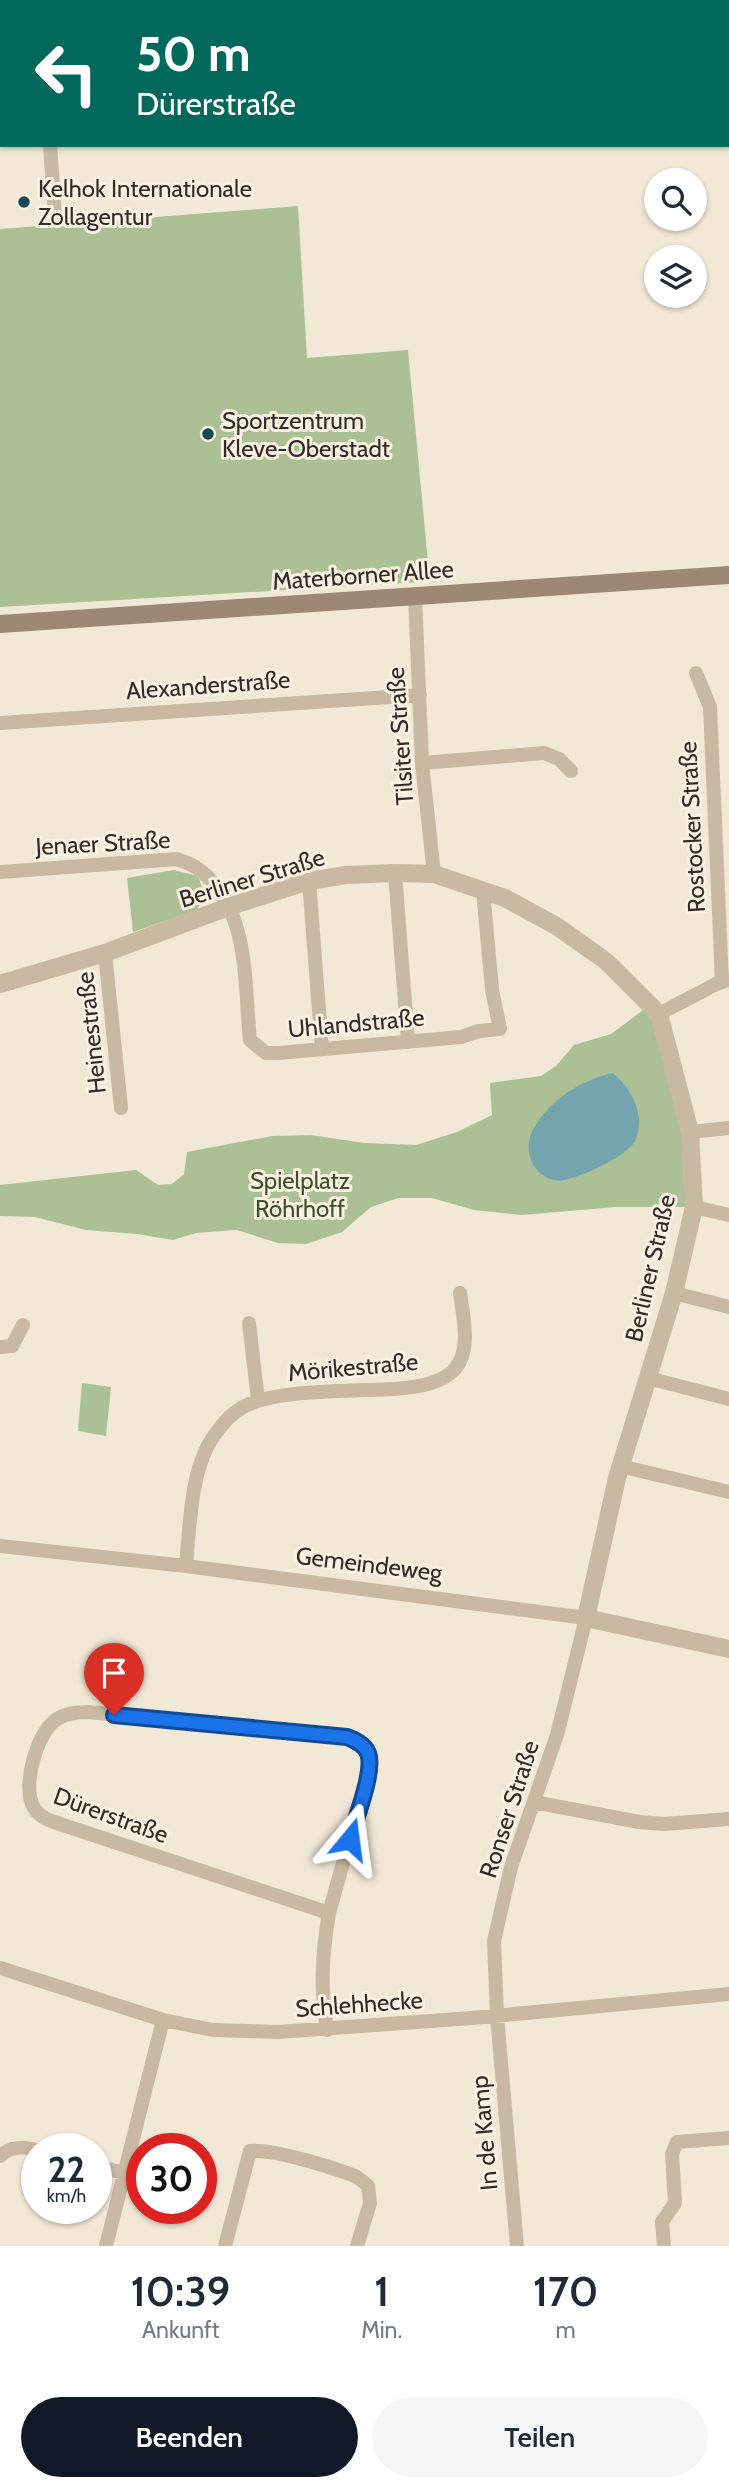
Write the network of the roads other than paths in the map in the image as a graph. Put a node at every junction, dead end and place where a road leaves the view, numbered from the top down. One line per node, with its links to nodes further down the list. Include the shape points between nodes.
1 (50, 147): 2 (street)
2 (55, 216)
3 (729, 575): 4 (main road, Materborner Allee)
4 (415, 596): 5 (main road, Materborner Allee); 7 (street, Tilsiter Straße)
5 (0, 624)
6 (696, 673): 18 (street, Rostocker Straße, via 710,707)
7 (420, 695): 8 (street, Alexanderstraße); 9 (street, Tilsiter Straße)
8 (0, 723)
9 (422, 763): 10 (street, via 544,753); 13 (street, Tilsiter Straße)
10 (571, 771)
11 (0, 872): 16 (street, Jenaer Straße, via 177,859 201,870)
12 (395, 873): 13 (street, Berliner Straße); 14 (street, Berliner Straße); 21 (street)
13 (434, 874): 15 (street, Berliner Straße)
14 (309, 881): 16 (street, Berliner Straße); 22 (street)
15 (483, 890): 20 (street, Berliner Straße, via 558,927 607,962); 21 (street, Uhlandstraße, via 500,1029)
16 (231, 906): 17 (street, Berliner Straße); 22 (street, Uhlandstraße, via 240,936 250,1040 266,1053)
17 (106, 953): 19 (street, Berliner Straße); 23 (street, Heinestraße)
18 (726, 981): 20 (street)
19 (0, 984)
20 (659, 1014): 25 (street, Berliner Straße)
21 (408, 1042): 22 (street, Uhlandstraße)
22 (322, 1049)
23 (121, 1108)
24 (729, 1128): 25 (street)
25 (690, 1132): 26 (street, Berliner Straße)
26 (694, 1207): 27 (street); 29 (street, Berliner Straße)
27 (729, 1216)
28 (460, 1293): 36 (street, Mörikestraße, via 466,1334 462,1353 455,1369 442,1378 418,1387)
29 (674, 1293): 30 (street); 34 (street, Berliner Straße)
30 (729, 1307)
31 (249, 1323): 36 (street, Mörikestraße)
32 (23, 1325): 33 (street, via 12,1346)
33 (0, 1348)
34 (648, 1378): 35 (street); 37 (street, Berliner Straße)
35 (729, 1399)
36 (258, 1400): 40 (street, Mörikestraße, via 232,1414 206,1451 192,1501)
37 (620, 1466): 38 (street); 41 (street, Berliner Straße)
38 (729, 1492)
39 (0, 1546): 40 (street, Gemeindeweg)
40 (186, 1566): 41 (street, Gemeindeweg)
41 (586, 1618): 42 (street, Gemeindeweg); 43 (street, Ronser Straße, via 557,1735)
42 (729, 1649)
43 (534, 1802): 44 (street, via 639,1822); 48 (street, Ronser Straße, via 511,1867 494,1941)
44 (729, 1819)
45 (329, 1913): 45 (street, Dürerstraße, via 369,1770 367,1751 358,1742 347,1737 88,1712 66,1715 47,1727 29,1789 32,1807 40,1816); 50 (street, Dürerstraße, via 321,1960)
46 (0, 1968): 49 (street, Schlehhecke)
47 (729, 1994): 48 (street, Schlehhecke)
48 (497, 2016): 50 (street, Schlehhecke); 59 (street, In de Kamp)
49 (163, 2020): 50 (street, Schlehhecke, via 213,2030); 55 (street)
50 (327, 2030)
51 (729, 2138): 60 (street, via 677,2142 671,2154 675,2203 662,2222)
52 (21, 2147): 53 (street)
53 (0, 2156)
54 (112, 2170): 55 (street)
55 (124, 2173): 56 (street)
56 (106, 2246)
57 (225, 2246): 58 (street, via 250,2151 256,2150 358,2177 368,2186 370,2203)
58 (357, 2246)
59 (517, 2246)
60 (664, 2246)

